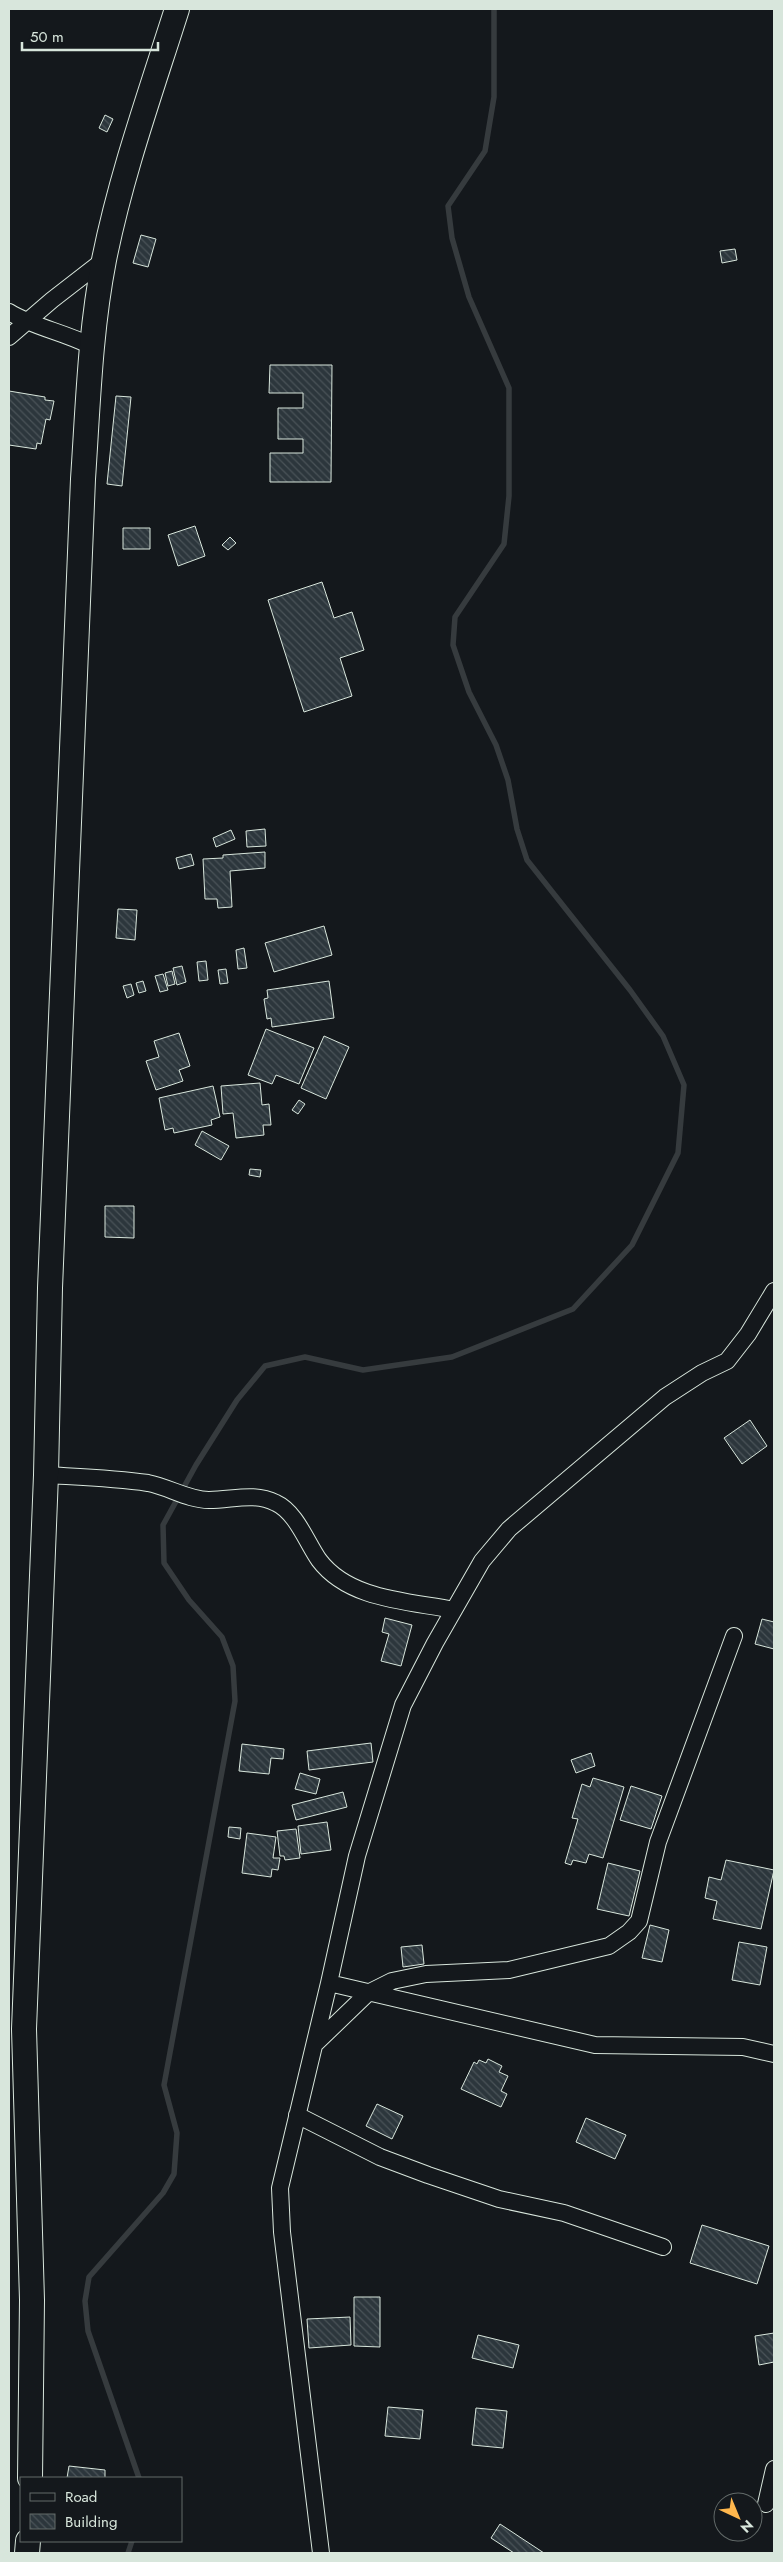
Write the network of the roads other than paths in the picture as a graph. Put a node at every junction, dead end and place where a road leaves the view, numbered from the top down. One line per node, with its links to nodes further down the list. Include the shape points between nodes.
1 (178, 9): 2 (main road, via 136,140)
2 (104, 259): 4 (street); 6 (main road)
3 (9, 312): 4 (street)
4 (24, 322): 5 (street); 6 (street, via 49,328)
5 (9, 337)
6 (91, 346): 8 (main road, via 52,1239)
7 (774, 1291): 9 (street, via 727,1361 702,1373 665,1398 509,1529 482,1562)
8 (46, 1476): 9 (street, via 140,1482 209,1500 250,1496 278,1503 298,1524 320,1561 340,1580 362,1592); 18 (main road, via 24,2029 32,2300)
9 (454, 1610): 11 (street, via 403,1705 357,1856)
10 (734, 1636): 12 (street, via 658,1842 639,1921 629,1932 609,1946 510,1970 426,1974 392,1981)
11 (329, 1983): 12 (street); 13 (street)
12 (368, 1993): 13 (street); 14 (street, via 595,2045 742,2048)
13 (314, 2044): 15 (street)
14 (774, 2054)
15 (297, 2115): 16 (street, via 380,2157 428,2176 499,2199 564,2213); 20 (street, via 280,2188 281,2215)
16 (663, 2247)
17 (774, 2469): 19 (street)
18 (30, 2477)
19 (766, 2504)
20 (321, 2553)

